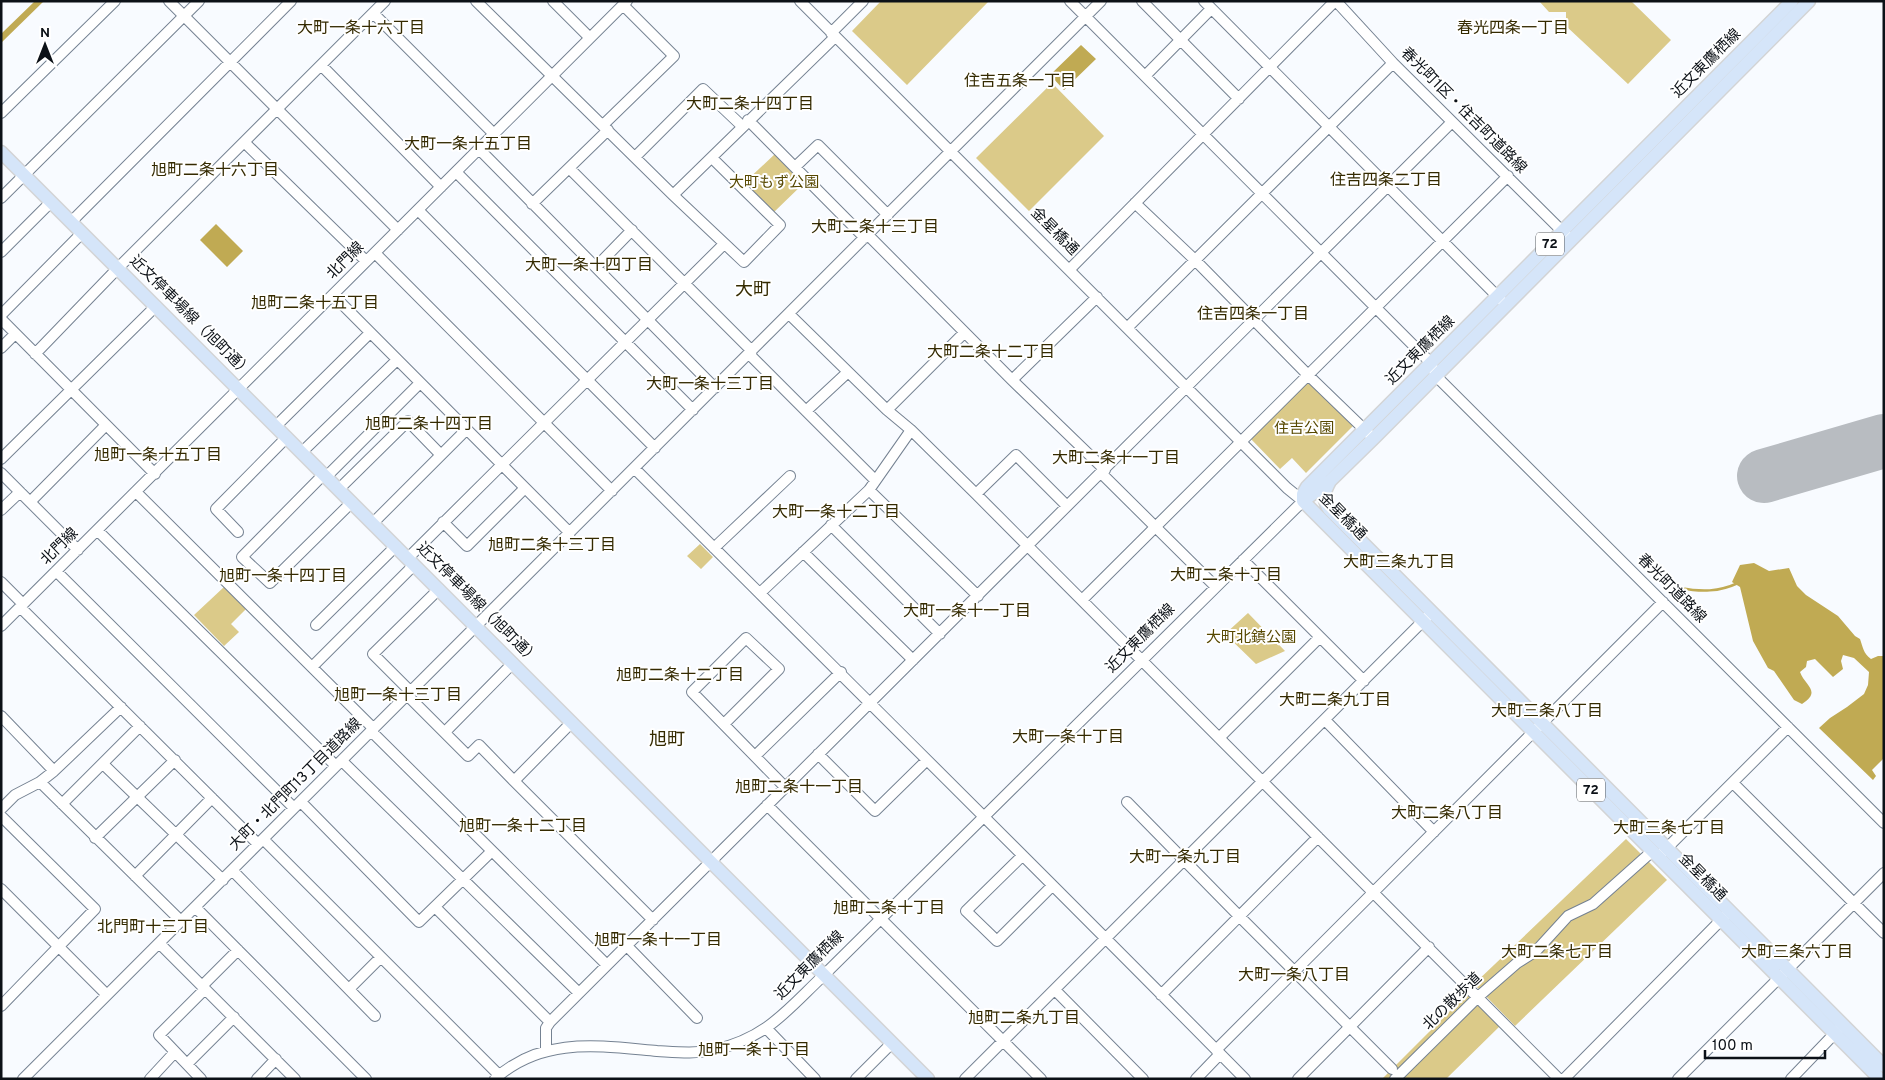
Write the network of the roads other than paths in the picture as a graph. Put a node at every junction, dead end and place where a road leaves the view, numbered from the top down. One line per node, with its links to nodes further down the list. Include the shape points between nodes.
1 (115, 1): 32 (street)
2 (169, 1): 19 (street)
3 (199, 1): 19 (street)
4 (291, 1): 24 (street)
5 (385, 1): 18 (street)
6 (476, 1): 28 (street)
7 (553, 1): 22 (street)
8 (800, 1): 21 (street, 金星橋通)
9 (863, 1): 21 (street)
10 (1070, 1): 20 (street)
11 (1101, 1): 20 (street, 大町・北門町13丁目道路線)
12 (1142, 1): 23 (street)
13 (1335, 1): 25 (street, 春光町1区・住吉町道路線); 27 (street)
14 (1792, 1): 65 (main road, 近文東鷹栖線 / 72)
15 (1809, 1): 65 (main road, 近文東鷹栖線 / 72)
16 (625, 3): 22 (street, 北門線); 36 (street, via 674,56)
17 (1208, 5): 23 (street); 27 (street)
18 (373, 13): 26 (street); 37 (street)
19 (184, 16): 24 (street); 48 (street)
20 (1086, 17): 29 (street); 42 (street, 大町・北門町13丁目道路線)
21 (833, 35): 34 (street); 42 (street, 金星橋通)
22 (590, 38): 28 (street, 北門線)
23 (1181, 40): 29 (street); 30 (street)
24 (231, 62): 31 (street); 60 (street)
25 (1394, 63): 33 (street, 春光町1区・住吉町道路線); 35 (street)
26 (320, 65): 31 (street); 51 (street)
27 (1270, 68): 30 (street); 35 (street)
28 (552, 76): 36 (street); 37 (street, 北門線)
29 (1145, 76): 38 (street)
30 (1238, 99): 38 (street)
31 (278, 109): 39 (street); 61 (street)
32 (1, 113)
33 (1452, 122): 49 (street, 春光町1区・住吉町道路線); 50 (street)
34 (745, 123): 43 (street, via 703,89); 44 (street); 45 (street)
35 (1329, 126): 50 (street); 52 (street)
36 (605, 127): 43 (street); 46 (street)
37 (494, 134): 40 (street, 北門線)
38 (1203, 134): 52 (street); 56 (street)
39 (244, 142): 72 (street); 74 (street)
40 (479, 149): 47 (street, 北門線); 57 (street)
41 (1, 152): 48 (main road, 近文停車場線（旭町通）)
42 (951, 152): 59 (street, 大町・北門町13丁目道路線); 75 (street, 金星橋通)
43 (635, 157): 53 (street)
44 (712, 158): 53 (street); 67 (street, via 780,225 744,262)
45 (795, 167): 59 (street, via 818,145); 64 (street)
46 (569, 168): 57 (street); 62 (street)
47 (456, 172): 51 (street, 北門線); 91 (street)
48 (24, 175): 54 (street); 55 (main road, 近文停車場線（旭町通）)
49 (1508, 176): 65 (street, 春光町1区・住吉町道路線); 66 (street)
50 (1387, 185): 66 (street); 69 (street)
51 (441, 187): 58 (street, 北門線)
52 (1262, 193): 69 (street); 71 (street)
53 (673, 195): 67 (street)
54 (1, 198)
55 (51, 202): 60 (main road, 近文停車場線（旭町通）); 68 (street)
56 (1135, 202): 71 (street); 75 (street)
57 (532, 204): 73 (street)
58 (418, 210): 61 (street, 北門線); 100 (street)
59 (888, 215): 64 (street, 大町・北門町13丁目道路線)
60 (71, 222): 63 (main road, 近文停車場線（旭町通）)
61 (398, 230): 70 (street, 北門線)
62 (632, 230): 73 (street); 76 (street)
63 (82, 233): 74 (main road, 近文停車場線（旭町通）); 83 (street)
64 (867, 236): 82 (street, 大町・北門町13丁目道路線); 89 (street)
65 (1567, 236): 79 (main road, 近文東鷹栖線 / 72)
66 (1443, 240): 79 (street); 81 (street)
67 (724, 244): 76 (street)
68 (1, 252)
69 (1320, 252): 81 (street); 86 (street)
70 (375, 253): 72 (street, 北門線); 110 (street)
71 (1195, 260): 86 (street); 87 (street)
72 (366, 262): 77 (street, 北門線)
73 (596, 267): 85 (street)
74 (118, 268): 80 (main road, 近文停車場線（旭町通）); 94 (street)
75 (1069, 270): 78 (street, 金星橋通)
76 (684, 284): 85 (street); 93 (street)
77 (332, 295): 88 (street); 106 (street, 北門線)
78 (1097, 297): 87 (street, 金星橋通); 101 (street)
79 (1502, 301): 96 (main road, 近文東鷹栖線 / 72); 99 (main road, 近文東鷹栖線 / 72)
80 (156, 306): 105 (street); 106 (main road, 近文停車場線（旭町通）)
81 (1376, 308): 96 (street); 98 (street)
82 (789, 314): 93 (street, 大町・北門町13丁目道路線); 97 (street)
83 (1, 315)
84 (1, 319): 90 (street)
85 (648, 320): 91 (street); 104 (street)
86 (1253, 320): 98 (street); 103 (street)
87 (1127, 328): 103 (street, 金星橋通)
88 (370, 333): 95 (street); 112 (street)
89 (964, 333): 101 (street); 108 (street)
90 (15, 334): 92 (street); 94 (street)
91 (626, 342): 100 (street); 107 (street)
92 (1, 348)
93 (750, 353): 104 (street, 大町・北門町13丁目道路線); 109 (street)
94 (35, 354): 105 (street)
95 (397, 360): 102 (street); 119 (street)
96 (1431, 364): 99 (street); 115 (main road, 近文東鷹栖線 / 72)
97 (848, 372): 108 (street); 109 (street)
98 (1308, 375): 115 (street); 117 (street)
99 (1436, 376): 115 (main road, 近文東鷹栖線 / 72); 165 (street, 春光町道路線)
100 (587, 380): 110 (street); 118 (street)
101 (1012, 380): 124 (street)
102 (420, 383): 113 (street); 127 (street)
103 (1186, 387): 117 (street, 金星橋通); 124 (street)
104 (715, 388): 107 (street, 大町・北門町13丁目道路線)
105 (71, 389): 111 (street); 121 (street)
106 (239, 389): 112 (main road, 近文停車場線（旭町通）); 126 (street, 北門線)
107 (692, 410): 118 (street, 大町・北門町13丁目道路線)
108 (887, 410): 114 (street)
109 (806, 411): 129 (street)
110 (544, 422): 122 (street); 134 (street)
111 (106, 424): 126 (street); 139 (street)
112 (276, 426): 116 (main road, 近文停車場線（旭町通）)
113 (466, 429): 120 (street); 122 (street)
114 (911, 430): 129 (street); 137 (street)
115 (1370, 434): 130 (main road, 近文東鷹栖線 / 72); 138 (main road, 近文東鷹栖線 / 72, via 1307,487)
116 (287, 437): 119 (main road, 近文停車場線（旭町通）); 149 (street, via 216,509)
117 (1240, 441): 138 (street, 金星橋通); 147 (street)
118 (655, 448): 123 (street, 大町・北門町13丁目道路線)
119 (302, 452): 127 (main road, 近文停車場線（旭町通）)
120 (441, 455): 132 (street, via 408,421); 145 (street)
121 (1, 459)
122 (501, 464): 131 (street); 144 (street)
123 (634, 468): 134 (street, 大町・北門町13丁目道路線); 153 (street)
124 (1103, 472): 141 (street); 147 (street)
125 (1, 473): 135 (street)
126 (154, 474): 136 (street, 北門線)
127 (325, 475): 132 (main road, 近文停車場線（旭町通）); 140 (street, via 242,557 270,584)
128 (790, 476): 153 (street)
129 (875, 480): 133 (street)
130 (1330, 481): 138 (main road, 72); 142 (main road, 金星橋通, via 1324,491 1324,501)
131 (525, 488): 144 (street, via 467,546); 150 (street)
132 (339, 489): 140 (main road, 近文停車場線（旭町通）)
133 (869, 490): 146 (street); 163 (street)
134 (612, 491): 150 (street, 大町・北門町13丁目道路線)
135 (20, 492): 139 (street); 143 (street)
136 (136, 492): 148 (street, 北門線); 177 (street)
137 (976, 494): 141 (street, via 1016,455); 152 (street)
138 (1303, 501): 142 (main road, 72); 156 (street, 近文東鷹栖線); 168 (main road, 金星橋通 / 72)
139 (30, 502): 154 (street)
140 (352, 502): 145 (main road, 近文停車場線（旭町通）)
141 (1067, 506): 152 (street)
142 (1329, 509): 167 (main road, 金星橋通 / 72)
143 (1, 510)
144 (443, 522): 157 (street)
145 (373, 523): 151 (main road, 近文停車場線（旭町通）)
146 (831, 525): 155 (street); 172 (street)
147 (1154, 527): 160 (street); 164 (street)
148 (98, 530): 154 (street, 北門線); 199 (street)
149 (238, 532)
150 (570, 533): 171 (street, 大町・北門町13丁目道路線)
151 (396, 546): 157 (main road, 近文停車場線（旭町通）); 169 (street)
152 (1028, 547): 163 (street); 164 (street)
153 (714, 548): 162 (street)
154 (78, 550): 158 (street, 北門線)
155 (803, 552): 162 (street); 174 (street)
156 (1243, 560): 160 (street, 近文東鷹栖線); 173 (street)
157 (411, 561): 161 (main road, 近文停車場線（旭町通）); 177 (street)
158 (56, 571): 166 (street, 北門線); 210 (street)
159 (1, 582): 166 (street)
160 (1216, 587): 175 (street, 近文東鷹栖線)
161 (439, 589): 171 (main road, 近文停車場線（旭町通）); 180 (street, via 373,654)
162 (760, 593): 178 (street)
163 (978, 596): 172 (street)
164 (1082, 600): 175 (street)
165 (1663, 602): 187 (street); 189 (street, 春光町道路線)
166 (21, 605): 170 (street, 北門線); 182 (street)
167 (1432, 612): 168 (street); 187 (main road, 金星橋通 / 72)
168 (1423, 621): 179 (street); 192 (main road, 金星橋通 / 72)
169 (316, 625)
170 (1, 626)
171 (476, 626): 176 (main road, 近文停車場線（旭町通）); 180 (street, 大町・北門町13丁目道路線)
172 (940, 634): 174 (street)
173 (1320, 637): 179 (street); 193 (street)
174 (913, 660): 181 (street)
175 (1142, 662): 193 (street); 214 (street, 近文東鷹栖線)
176 (513, 663): 185 (main road, 近文停車場線（旭町通）); 191 (street)
177 (312, 667): 190 (street)
178 (841, 672): 181 (street); 195 (street)
179 (1364, 681): 184 (street)
180 (409, 693): 190 (street, 大町・北門町13丁目道路線); 191 (street)
181 (870, 702): 194 (street); 197 (street)
182 (121, 707): 188 (street); 200 (street)
183 (1, 716): 200 (street)
184 (1325, 720): 203 (street); 216 (street)
185 (572, 722): 201 (street); 224 (main road, 近文停車場線（旭町通）)
186 (724, 724): 186 (street, via 779,669 746,638 692,692); 195 (street)
187 (1543, 724): 192 (street); 222 (main road, 金星橋通 / 72)
188 (140, 726): 196 (street); 198 (street)
189 (1788, 728): 204 (street, 北の散歩道); 215 (street, 春光町道路線)
190 (372, 730): 199 (street, 大町・北門町13丁目道路線); 221 (street)
191 (445, 732): 201 (street, via 468,756 479,746)
192 (1533, 733): 216 (street); 222 (main road, 金星橋通 / 72)
193 (1220, 738): 203 (street)
194 (818, 754): 197 (street, via 874,811); 205 (street)
195 (755, 756): 205 (street)
196 (175, 760): 206 (street); 207 (street)
197 (926, 761): 214 (street)
198 (104, 764): 206 (street); 209 (street)
199 (339, 764): 210 (street, 大町・北門町13丁目道路線); 229 (street)
200 (54, 771): 202 (street)
201 (514, 781): 240 (street)
202 (40, 782): 209 (street); 212 (street, via 15,795)
203 (1262, 782): 218 (street); 225 (street)
204 (1733, 782): 222 (street, 北の散歩道); 234 (street)
205 (785, 787): 211 (street)
206 (138, 796): 217 (street); 219 (street)
207 (212, 798): 217 (street); 220 (street)
208 (1128, 802): 225 (street)
209 (62, 804): 219 (street)
210 (298, 805): 220 (street, 大町・北門町13丁目道路線); 235 (street, via 419,922)
211 (767, 805): 224 (street); 239 (street)
212 (1, 809)
213 (1, 816): 245 (street, via 96,909)
214 (984, 818): 223 (street); 239 (street, 近文東鷹栖線)
215 (1884, 823)
216 (1434, 832): 233 (street)
217 (176, 835): 228 (street); 230 (street)
218 (1318, 836): 233 (street); 238 (street)
219 (95, 838): 228 (street)
220 (261, 842): 226 (street, 大町・北門町13丁目道路線); 249 (street)
221 (492, 851): 229 (street); 250 (street)
222 (1658, 854): 237 (main road, 金星橋通 / 72); 260 (street, 北の散歩道, via 1593,904 1568,916 1536,951 1517,962)
223 (1022, 856): 231 (street); 231 (street, via 966,911 997,941)
224 (711, 861): 240 (street); 253 (main road, 近文停車場線（旭町通）)
225 (1184, 861): 238 (street); 243 (street)
226 (232, 870): 230 (street, 大町・北門町13丁目道路線); 255 (street)
227 (1884, 873): 234 (street)
228 (135, 876): 241 (street)
229 (463, 879): 235 (street); 257 (street)
230 (223, 880): 236 (street, 大町・北門町13丁目道路線)
231 (1052, 886): 243 (street)
232 (1, 889): 245 (street)
233 (1373, 892): 247 (street); 251 (street)
234 (1854, 903): 242 (street); 252 (street)
235 (435, 907): 265 (street)
236 (195, 908): 241 (street, 大町・北門町13丁目道路線); 248 (street)
237 (1726, 915): 252 (main road, 金星橋通 / 72); 295 (street)
238 (1239, 916): 251 (street); 258 (street)
239 (882, 918): 253 (street, 近文東鷹栖線); 269 (street)
240 (653, 920): 246 (street)
241 (181, 921): 244 (street, 大町・北門町13丁目道路線)
242 (1884, 933)
243 (1106, 940): 256 (street); 258 (street)
244 (159, 944): 254 (street); 259 (street, 大町・北門町13丁目道路線)
245 (59, 946): 259 (street); 261 (street)
246 (627, 946): 250 (street); 264 (street)
247 (1429, 947): 260 (street); 266 (street)
248 (238, 950): 254 (street); 284 (street)
249 (381, 957): 255 (street); 278 (street)
250 (607, 965): 257 (street)
251 (1295, 971): 266 (street); 273 (street)
252 (1782, 973): 268 (main road, 金星橋通 / 72); 296 (street)
253 (824, 975): 267 (street, 近文東鷹栖線); 270 (main road, 近文停車場線（旭町通）)
254 (203, 987): 263 (street); 272 (street, via 160,1035)
255 (349, 989): 262 (street)
256 (1055, 990): 269 (street); 290 (street)
257 (579, 993): 265 (street)
258 (1161, 994): 273 (street)
259 (107, 995): 279 (street, 大町・北門町13丁目道路線)
260 (1478, 997): 277 (street, 北の散歩道); 294 (street)
261 (1, 1006)
262 (375, 1016)
263 (234, 1017): 274 (street); 275 (street)
264 (698, 1018)
265 (550, 1022): 271 (street, via 546,1028)
266 (1350, 1026): 277 (street); 293 (street)
267 (767, 1029): 271 (street, 近文東鷹栖線, via 732,1045 694,1053 591,1045); 285 (street)
268 (1839, 1030): 276 (main road, 金星橋通 / 72); 297 (street); 298 (main road, 金星橋通 / 72)
269 (1004, 1041): 288 (street); 289 (street)
270 (892, 1043): 286 (street); 287 (main road, 近文停車場線（旭町通）)
271 (546, 1050): 278 (street, 近文東鷹栖線, via 522,1060)
272 (175, 1052): 275 (street); 280 (street)
273 (1218, 1052): 291 (street); 292 (street)
274 (276, 1060): 282 (street); 283 (street)
275 (187, 1064): 281 (street)
276 (1884, 1066)
277 (1394, 1074)
278 (497, 1077)
279 (23, 1079)
280 (150, 1079)
281 (201, 1079)
282 (257, 1079)
283 (295, 1079)
284 (366, 1079)
285 (816, 1079)
286 (856, 1079)
287 (928, 1079)
288 (965, 1079)
289 (1041, 1079)
290 (1143, 1079)
291 (1196, 1079)
292 (1245, 1079)
293 (1298, 1079)
294 (1559, 1079)
295 (1564, 1079)
296 (1678, 1079)
297 (1791, 1079)
298 (1880, 1079)

